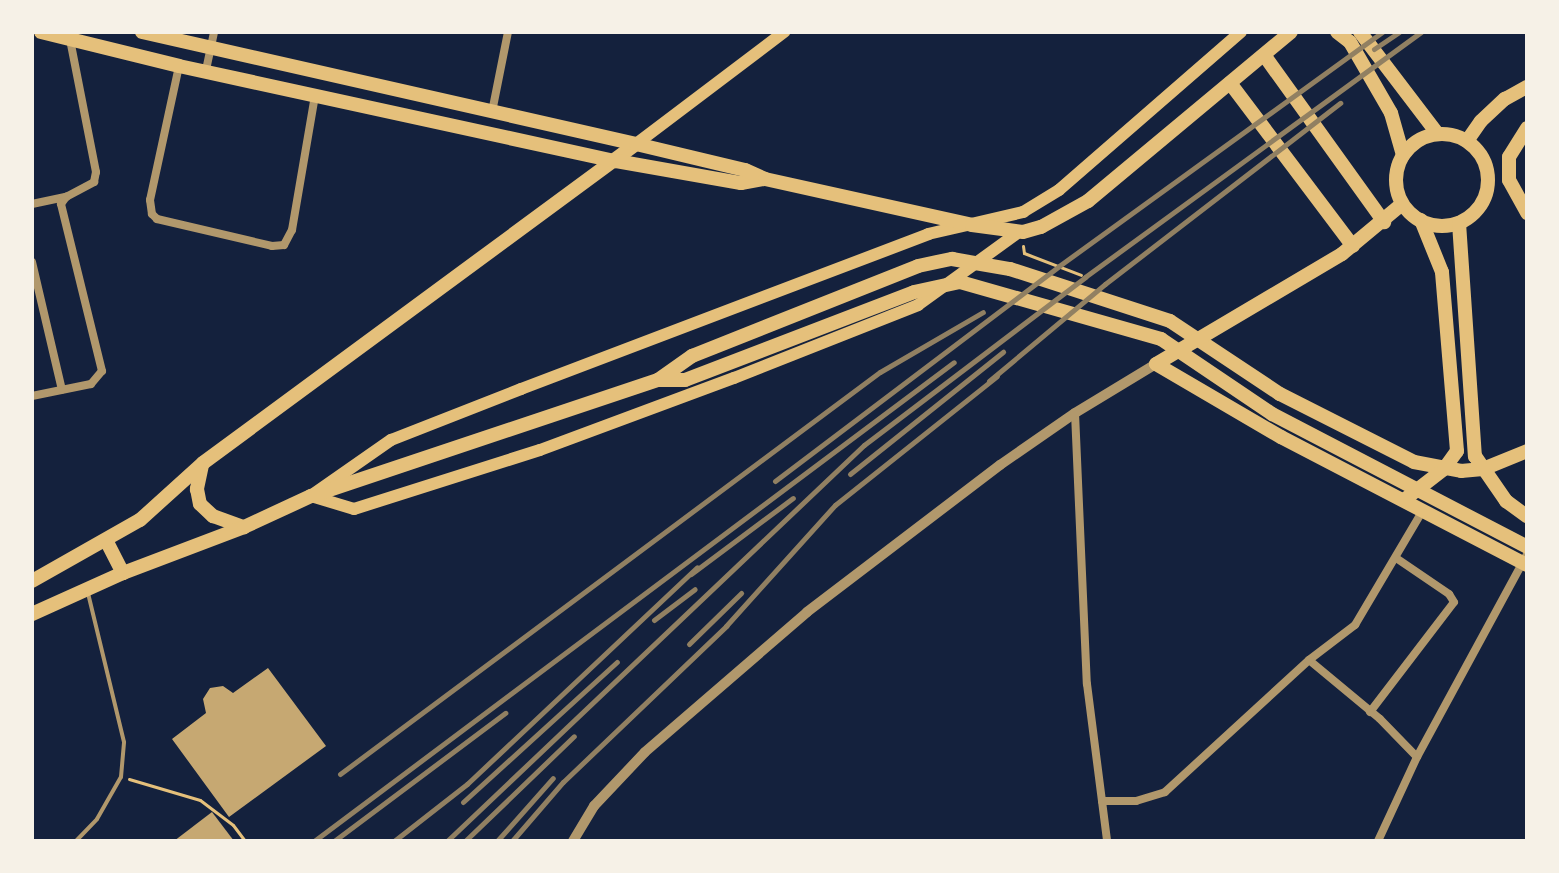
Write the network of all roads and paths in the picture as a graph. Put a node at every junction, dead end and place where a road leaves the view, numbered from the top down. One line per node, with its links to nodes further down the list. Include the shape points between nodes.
1 (41, 32): 10 (main road)
2 (142, 32): 11 (main road)
3 (214, 32): 11 (street)
4 (508, 32): 20 (street)
5 (784, 32): 25 (main road)
6 (1241, 32): 37 (main road, via 1059,190 1023,212)
7 (1337, 32): 9 (main road)
8 (1288, 34): 12 (main road)
9 (1357, 35): 22 (main road); 26 (main road)
10 (70, 39): 13 (main road); 30 (street, via 96,172 89,187)
11 (212, 48): 14 (street); 20 (main road)
12 (1264, 55): 15 (main road); 35 (main road)
13 (179, 66): 14 (main road); 17 (street, via 150,200 152,214 272,246 284,245 292,230)
14 (206, 70): 17 (main road)
15 (1230, 83): 38 (main road, via 1088,201); 39 (main road)
16 (1527, 87): 19 (main road)
17 (316, 94): 28 (main road)
18 (1527, 97): 19 (main road)
19 (1493, 110): 23 (main road)
20 (492, 112): 25 (main road)
21 (1527, 128): 27 (main road)
22 (1437, 133): 23 (main road); 26 (main road, via 1423,136)
23 (1467, 141): 36 (main road, via 1484,159 1488,188 1473,215)
24 (1527, 143): 27 (main road)
25 (636, 144): 28 (main road); 29 (main road)
26 (1403, 155): 32 (main road, via 1396,184)
27 (1509, 157): 33 (main road, via 1509,180)
28 (616, 161): 29 (main road, via 741,183); 47 (main road)
29 (765, 179): 37 (main road)
30 (66, 197): 31 (street); 43 (street, via 62,209 102,371 91,384)
31 (32, 204)
32 (1402, 204): 34 (main road); 35 (main road)
33 (1527, 213)
34 (1421, 220): 36 (main road, via 1444,226); 49 (main road, via 1439,257 1457,451 1444,469)
35 (1384, 222): 39 (main road)
36 (1459, 223): 51 (main road, via 1475,456 1506,501)
37 (972, 225): 38 (main road); 48 (main road, via 928,234 391,440)
38 (1021, 232): 48 (main road, via 918,305 719,384 540,450 354,509)
39 (1353, 246): 41 (main road)
40 (32, 262): 43 (street)
41 (1156, 364): 45 (street); 49 (main road)
42 (658, 380): 46 (main road, via 692,356 918,266 952,259 987,263 1170,321 1280,394 1414,462 1461,471 1483,469); 48 (main road); 54 (main road, via 685,380 934,285 960,282 1161,339 1272,414)
43 (62, 390): 44 (street)
44 (32, 396)
45 (1075, 413): 65 (street, via 1087,684); 68 (street, via 807,612 691,708 594,806)
46 (1527, 451)
47 (203, 463): 52 (main road, via 197,489 200,504 213,516); 53 (main road)
48 (311, 496): 52 (main road)
49 (1404, 500): 50 (main road)
50 (1423, 510): 55 (street); 56 (main road)
51 (1527, 516)
52 (244, 527): 57 (main road)
53 (107, 542): 57 (main road); 58 (main road)
54 (1527, 547)
55 (1396, 558): 61 (street, via 1355,625); 62 (street, via 1454,602)
56 (1525, 561): 63 (street)
57 (123, 573): 59 (main road)
58 (32, 581)
59 (87, 590): 60 (main road); 64 (lane, via 124,742)
60 (32, 614)
61 (1309, 660): 62 (street); 65 (street, via 1165,792 1136,801)
62 (1370, 712): 63 (street)
63 (1417, 757): 70 (street)
64 (121, 777): 66 (lane, via 97,819); 67 (path, via 200,800)
65 (1102, 801): 69 (street)
66 (76, 841)
67 (245, 841)
68 (573, 841)
69 (1107, 841)
70 (1378, 841)

